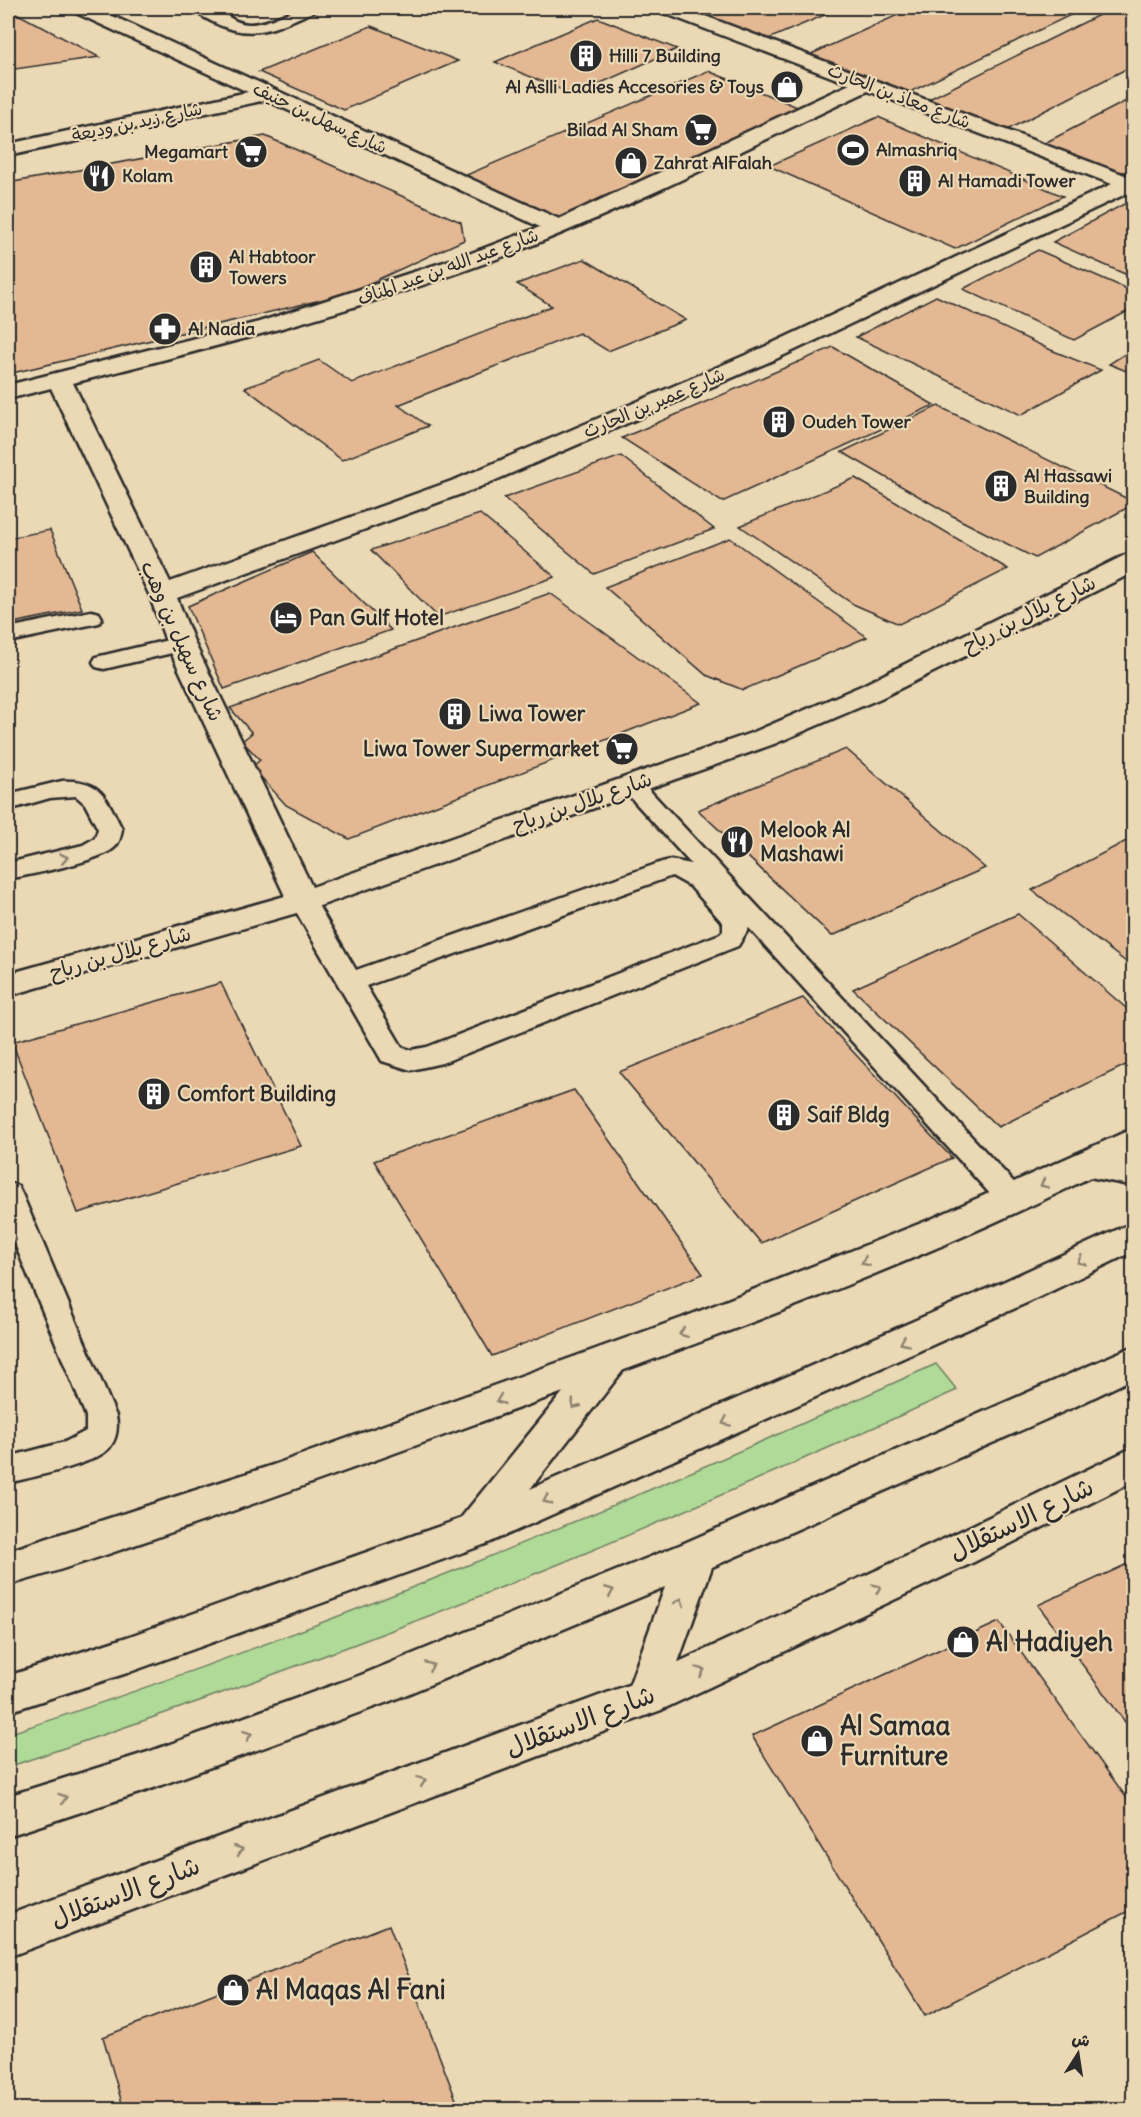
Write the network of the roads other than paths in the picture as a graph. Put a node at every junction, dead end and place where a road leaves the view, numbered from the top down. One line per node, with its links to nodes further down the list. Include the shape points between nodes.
1 (81, 8): 6 (street, شارع سهل بن حنيف)
2 (199, 8): 3 (lane, via 250,29)
3 (310, 8)
4 (668, 8): 5 (street, شارع معاذ بن الحارث)
5 (867, 84): 8 (street, شارع معاذ بن الحارث); 9 (street, شارع عبد الله بن عبد المناف)
6 (267, 94): 7 (street, شارع زيد بن وديعة); 9 (street, شارع سهل بن حنيف)
7 (8, 150)
8 (1132, 183): 13 (street, شارع عمير بن الحارث, via 770,353 466,484)
9 (559, 227): 10 (street, شارع عبد الله بن عبد المناف, via 463,264 289,321)
10 (60, 381): 11 (street, شارع عبد الله بن عبد المناف); 13 (street, شارع سهيل بن وهب)
11 (8, 392)
12 (1134, 561): 18 (street, شارع بلال بن رباح, via 871,692 764,738)
13 (162, 594): 16 (street, شارع سهيل بن وهب)
14 (91, 618): 15 (lane)
15 (8, 635)
16 (181, 644): 17 (lane); 21 (street, شارع سهيل بن وهب)
17 (104, 662)
18 (631, 784): 21 (street, شارع بلال بن رباح); 28 (lane)
19 (8, 802): 20 (lane, one-way to 19, via 92,851 106,842 110,829 90,794 78,788)
20 (8, 871)
21 (303, 901): 22 (lane); 23 (street, شارع بلال بن رباح)
22 (351, 982): 22 (lane, via 392,1054 422,1059 729,940 737,925 695,876 681,868 671,868)
23 (8, 985)
24 (1134, 1140): 25 (street)
25 (1087, 1165): 26 (street); 28 (street, one-way to 28)
26 (1134, 1173)
27 (8, 1194): 33 (lane, via 103,1428 98,1439 78,1450)
28 (1012, 1199): 30 (street, one-way to 30, via 785,1295)
29 (1134, 1235): 34 (street, one-way to 34, via 1018,1292)
30 (611, 1359): 34 (street, one-way to 34); 36 (street, one-way to 36, via 320,1465)
31 (1134, 1361): 35 (street)
32 (1134, 1463): 38 (street, شارع الاستقلال, one-way to 32, via 958,1551)
33 (8, 1470)
34 (472, 1532): 37 (street)
35 (696, 1556): 38 (street, one-way to 35); 39 (street, one-way to 35, via 148,1772 374,1689)
36 (8, 1568)
37 (8, 1694)
38 (646, 1697): 40 (street, شارع الاستقلال, one-way to 38)
39 (8, 1816)
40 (8, 1936)

